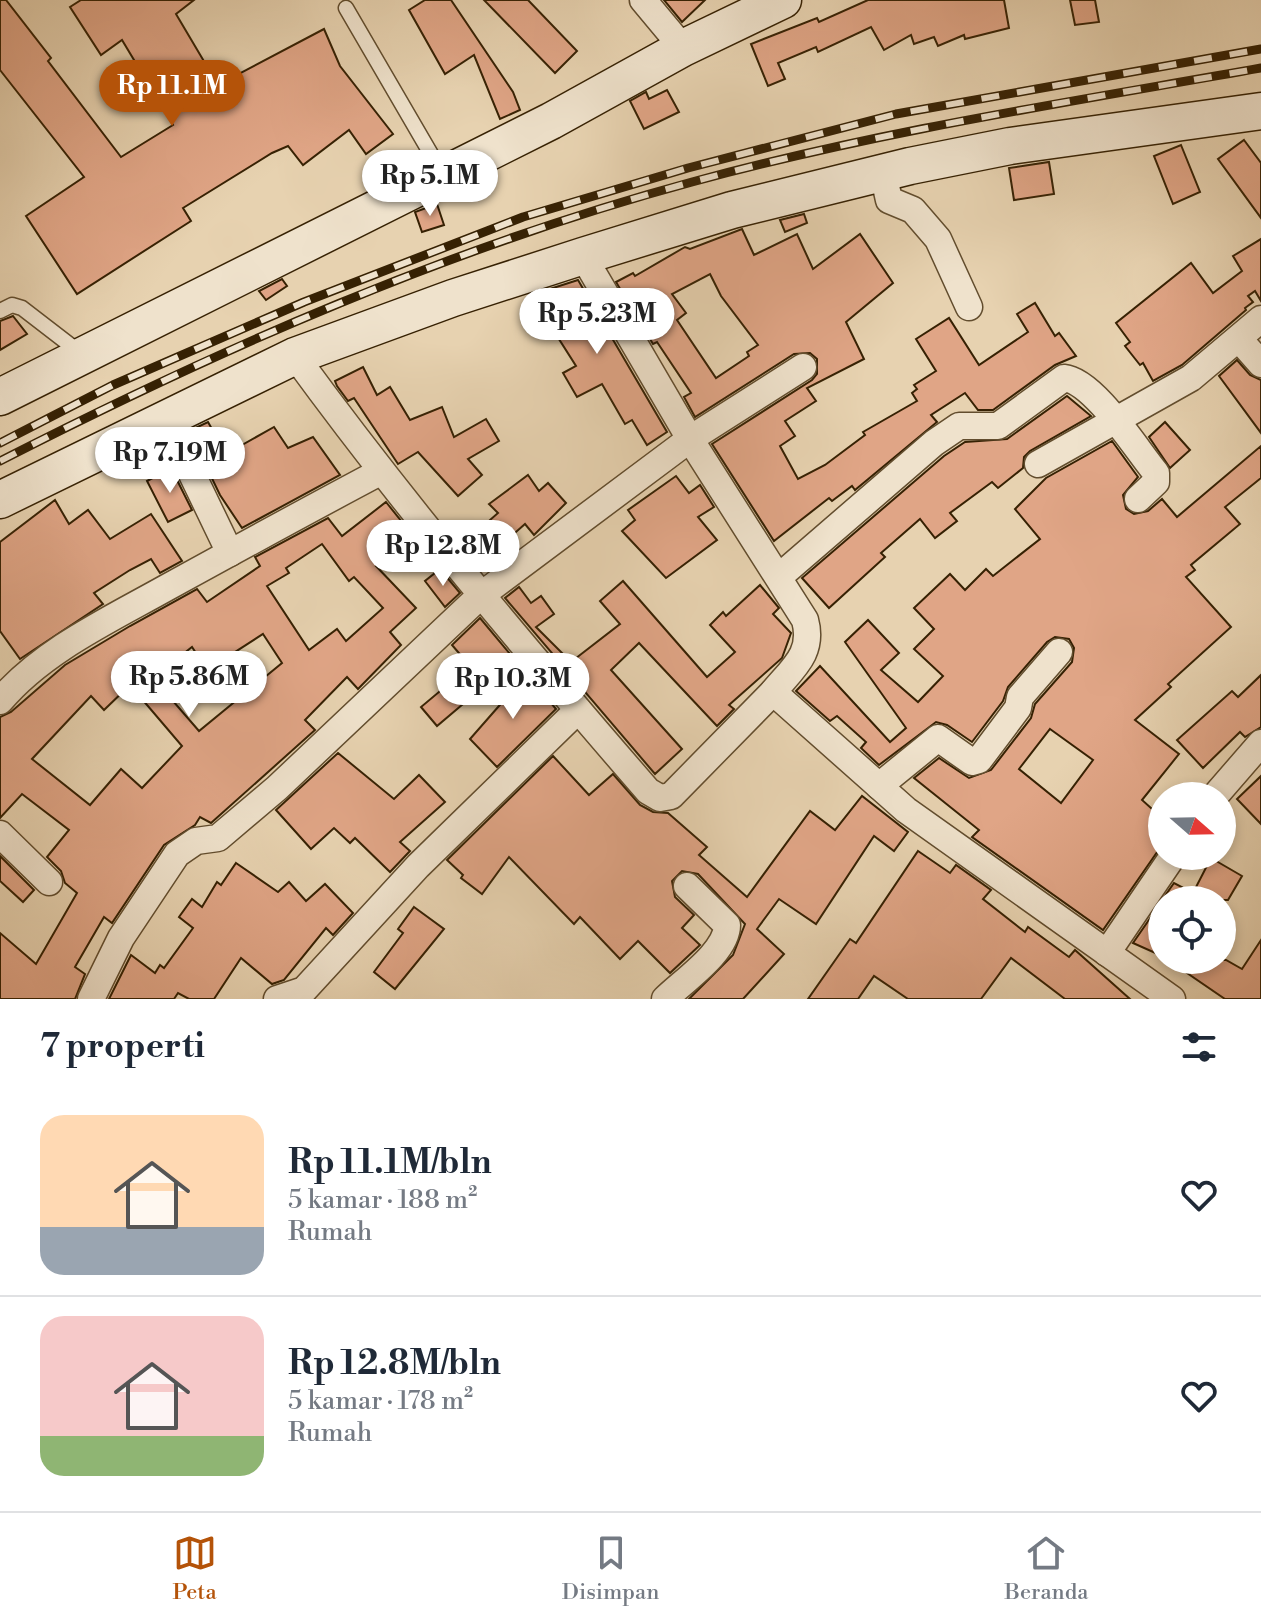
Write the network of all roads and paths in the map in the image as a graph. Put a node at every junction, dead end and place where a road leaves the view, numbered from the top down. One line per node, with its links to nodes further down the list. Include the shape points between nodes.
1 (643, 0): 4 (street)
2 (783, 0): 4 (main road)
3 (346, 8): 6 (lane)
4 (683, 48): 6 (main road, via 551,121)
5 (1261, 111): 7 (main road, via 1010,146)
6 (442, 173): 13 (main road)
7 (883, 173): 8 (main road, via 732,210); 9 (street, via 889,200 913,210 938,239)
8 (583, 256): 14 (main road); 20 (street)
9 (969, 307)
10 (0, 311): 13 (lane, via 12,305 22,308)
11 (1261, 319): 12 (street)
12 (1239, 339): 15 (street); 19 (street, via 1191,378)
13 (83, 355): 17 (main road)
14 (295, 356): 18 (main road); 22 (street)
15 (1261, 364)
16 (803, 367): 20 (street)
17 (0, 397)
18 (165, 418): 24 (main road); 25 (street)
19 (1112, 420): 21 (street); 23 (street, via 1157,476); 26 (street, via 1100,402 1064,378 998,426 959,426)
20 (690, 439): 26 (street); 27 (street)
21 (1038, 464)
22 (380, 472): 25 (street); 27 (street)
23 (1138, 499)
24 (0, 500)
25 (230, 553): 30 (street, via 66,647)
26 (780, 576): 29 (street, via 810,637 808,648)
27 (480, 596): 31 (street); 40 (street, via 277,788 218,838 196,841 177,854 121,938)
28 (1059, 652): 34 (street, via 1020,697 1018,708 979,760 972,762 938,738)
29 (773, 692): 31 (street, via 671,796 660,798 648,791); 34 (street)
30 (0, 701)
31 (578, 710): 41 (street, via 418,866 304,990)
32 (1261, 743): 33 (street)
33 (1227, 782)
34 (879, 786): 39 (street)
35 (0, 834): 37 (street)
36 (1163, 870): 39 (street)
37 (49, 882)
38 (687, 886): 42 (street, via 727,925 727,932)
39 (1107, 953): 43 (street)
40 (102, 995)
41 (277, 999)
42 (665, 999)
43 (1172, 999)

